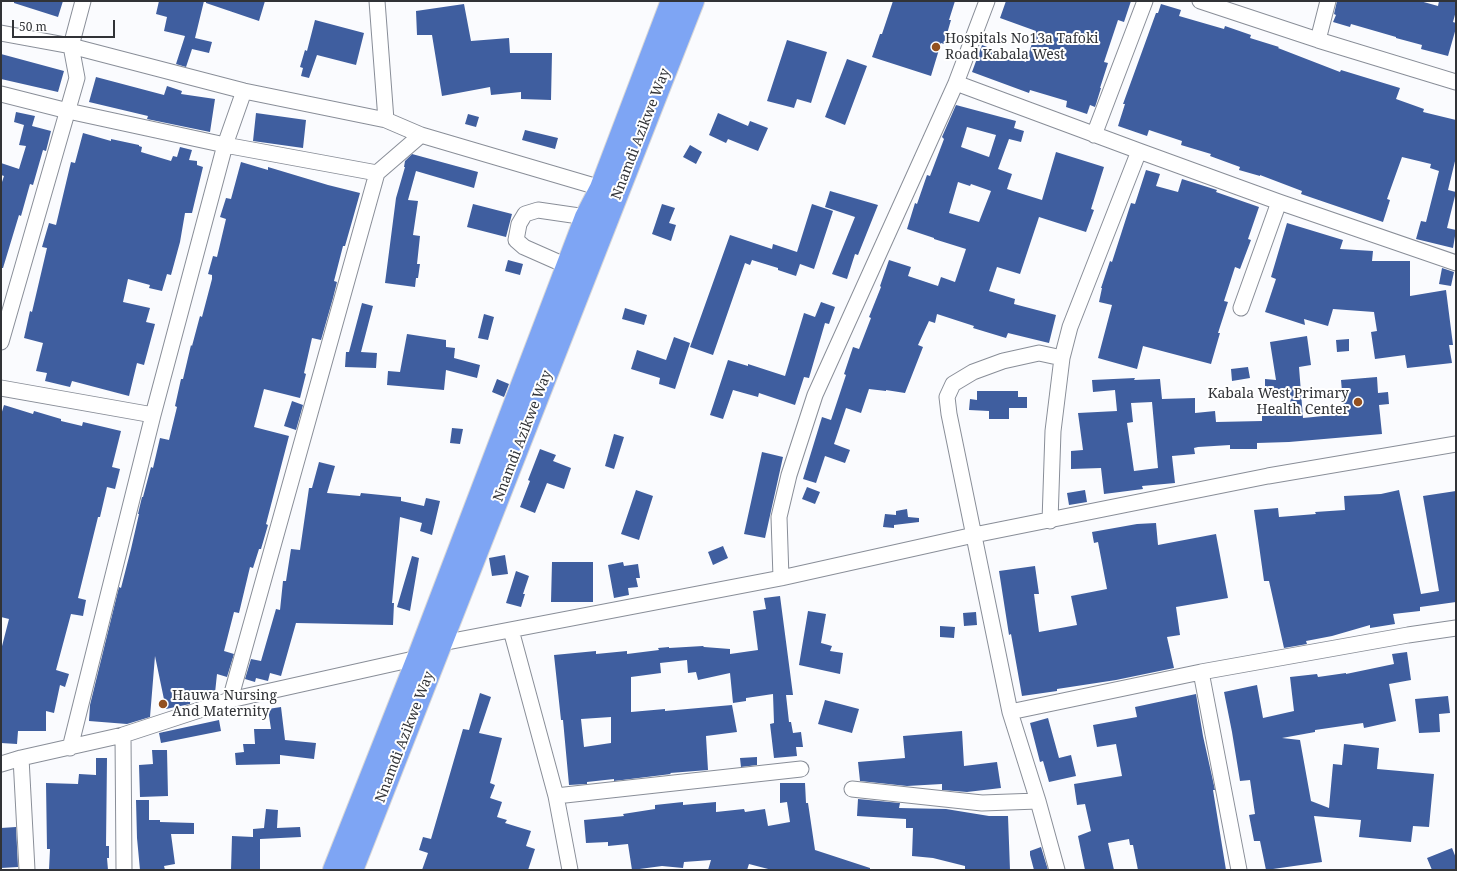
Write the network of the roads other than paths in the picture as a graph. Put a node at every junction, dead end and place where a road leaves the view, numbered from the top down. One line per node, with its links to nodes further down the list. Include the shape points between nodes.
1 (83, 1): 11 (street)
2 (377, 1): 17 (street)
3 (672, 1): 23 (highway, Nnamdi Azikwe Way)
4 (693, 1): 39 (highway, Nnamdi Azikwe Way)
5 (987, 1): 13 (street)
6 (1145, 1): 19 (street)
7 (1200, 1): 10 (street)
8 (1328, 1): 10 (street)
9 (1, 33): 11 (street)
10 (1318, 40): 12 (street)
11 (71, 46): 14 (street); 16 (street, via 77,78)
12 (1456, 82)
13 (956, 83): 19 (street); 36 (street, via 815,395 789,475 779,517)
14 (244, 91): 17 (street); 20 (street)
15 (1, 94): 16 (street)
16 (68, 111): 20 (street); 29 (street)
17 (386, 120): 18 (street)
18 (421, 135): 22 (street); 23 (street)
19 (1094, 135): 21 (street)
20 (225, 145): 22 (street); 32 (street)
21 (1138, 151): 24 (street); 30 (street, via 1070,327)
22 (377, 173): 42 (street)
23 (601, 188): 25 (highway, Nnamdi Azikwe Way)
24 (1279, 202): 26 (street); 28 (street)
25 (586, 217): 27 (highway, Nnamdi Azikwe Way); 27 (street, via 538,210 525,214 519,224 516,240 524,247)
26 (1456, 263)
27 (567, 266): 40 (highway, Nnamdi Azikwe Way)
28 (1241, 308)
29 (1, 342)
30 (1062, 358): 34 (street, via 1053,431); 35 (street, via 1039,353 1003,360 973,372 953,384 947,397 949,414)
31 (1, 388): 32 (street)
32 (153, 415): 45 (street)
33 (1456, 444): 34 (street, via 1268,476)
34 (1050, 521): 35 (street)
35 (974, 535): 36 (street); 43 (street)
36 (782, 578): 38 (street)
37 (1456, 628): 41 (street)
38 (511, 630): 39 (street); 50 (street)
39 (442, 643): 55 (highway, Nnamdi Azikwe Way)
40 (418, 658): 42 (street); 54 (highway, Nnamdi Azikwe Way)
41 (1201, 672): 43 (street); 58 (street)
42 (230, 700): 44 (street)
43 (1010, 712): 51 (street)
44 (123, 735): 45 (street); 53 (street)
45 (70, 748): 46 (street)
46 (21, 758): 47 (street); 52 (street)
47 (1, 764)
48 (801, 769): 50 (street)
49 (852, 790): 51 (street, via 982,803)
50 (556, 796): 56 (street)
51 (1038, 800): 57 (street)
52 (27, 870)
53 (124, 870)
54 (334, 870)
55 (352, 870)
56 (570, 870)
57 (1057, 870)
58 (1239, 870)

